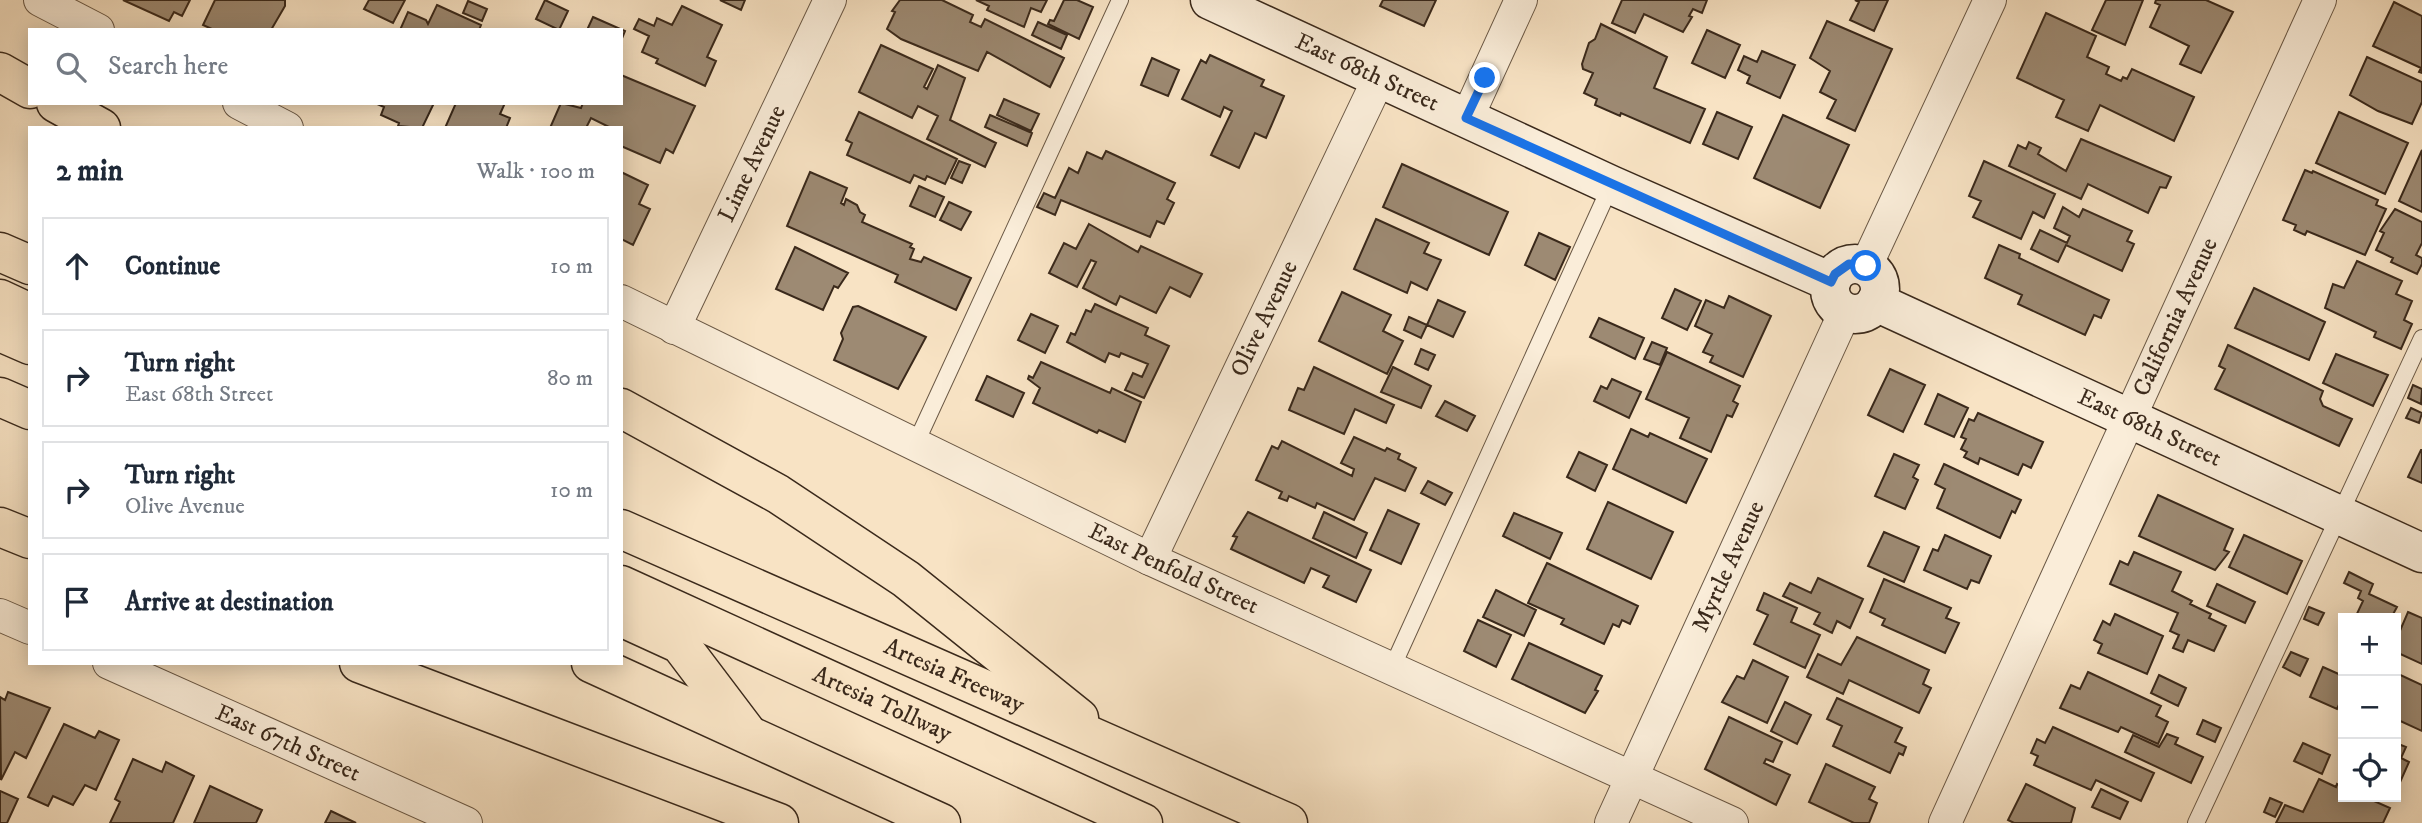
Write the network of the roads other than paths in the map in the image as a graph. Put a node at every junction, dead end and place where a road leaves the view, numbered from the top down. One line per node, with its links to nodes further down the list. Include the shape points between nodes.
1 (40, 0): 8 (street)
2 (830, 0): 24 (street, Lime Avenue)
3 (1120, 0): 32 (lane)
4 (1210, 0): 10 (street, East 68th Street)
5 (1521, 0): 14 (street)
6 (1990, 0): 20 (street, Myrtle Avenue)
7 (2320, 0): 31 (street, California Avenue)
8 (93, 28)
9 (0, 72): 11 (highway)
10 (1379, 78): 14 (street, East 68th Street); 38 (street, Olive Avenue)
11 (28, 88)
12 (60, 105): 15 (highway)
13 (243, 105): 16 (street)
14 (1466, 118): 17 (street, East 68th Street)
15 (97, 126)
16 (283, 126)
17 (1611, 185): 20 (street, East 68th Street); 46 (lane)
18 (0, 252): 19 (highway)
19 (28, 264)
20 (1855, 291): 31 (street, East 68th Street); 49 (street, Myrtle Avenue)
21 (0, 299): 23 (highway)
22 (623, 302): 24 (street, East Penfold Street)
23 (28, 312)
24 (674, 328): 32 (street, East Penfold Street)
25 (0, 331): 27 (highway)
26 (2422, 338): 33 (lane)
27 (28, 344)
28 (0, 397): 29 (highway)
29 (28, 409)
30 (623, 409): 48 (highway, via 778,494 906,579)
31 (2129, 419): 33 (street, East 68th Street); 57 (street, California Avenue)
32 (915, 445): 38 (street, East Penfold Street)
33 (2341, 516): 37 (street, East 68th Street); 58 (lane)
34 (0, 527): 36 (highway)
35 (623, 530): 48 (highway, Artesia Freeway)
36 (28, 538)
37 (2422, 553)
38 (1150, 559): 46 (street, East Penfold Street)
39 (623, 586): 53 (highway, Artesia Tollway)
40 (0, 615): 42 (street)
41 (623, 618): 47 (highway, via 680,644)
42 (28, 627)
43 (113, 665): 50 (street, East 67th Street)
44 (364, 665): 51 (highway)
45 (595, 665): 47 (highway)
46 (1392, 668): 49 (street, East Penfold Street)
47 (748, 734): 52 (highway)
48 (1122, 752): 54 (highway, Artesia Freeway)
49 (1632, 778): 55 (street, Myrtle Avenue); 56 (street, East Penfold Street)
50 (459, 822)
51 (779, 823)
52 (942, 823)
53 (1143, 823)
54 (1288, 823)
55 (1611, 823)
56 (1732, 823)
57 (1945, 823)
58 (2196, 823)

